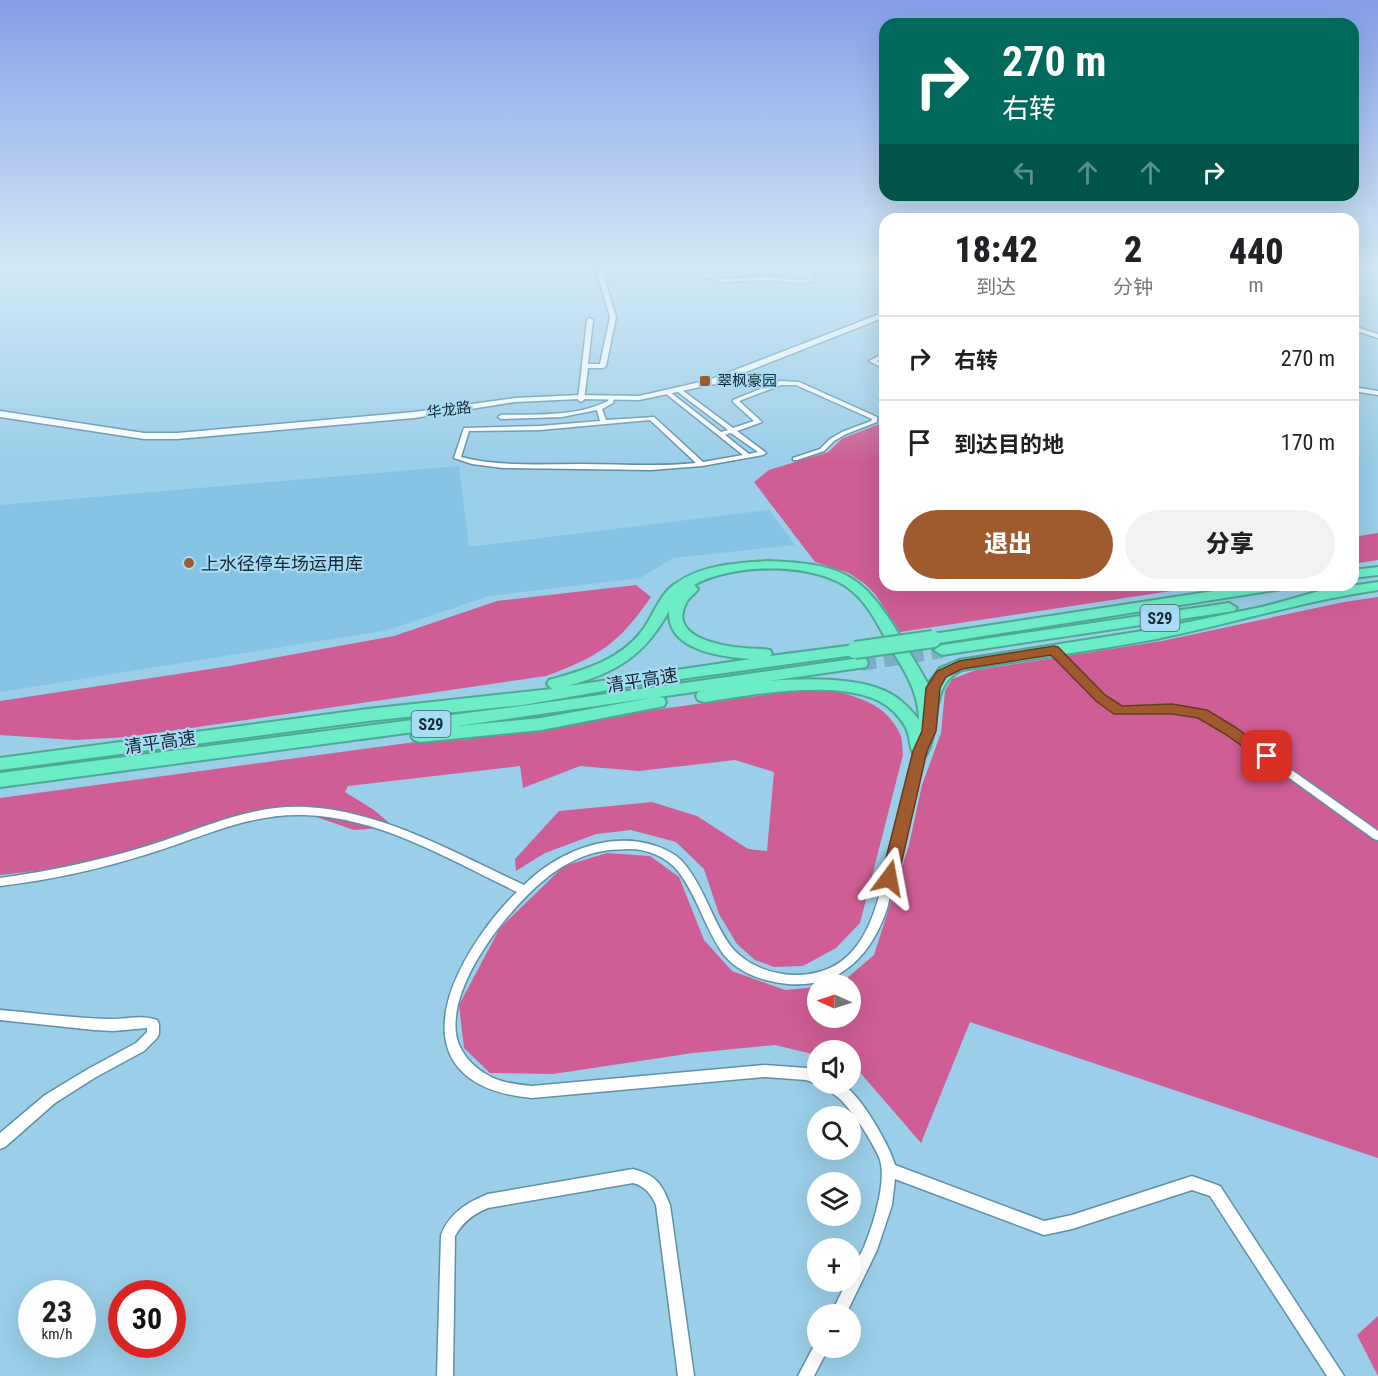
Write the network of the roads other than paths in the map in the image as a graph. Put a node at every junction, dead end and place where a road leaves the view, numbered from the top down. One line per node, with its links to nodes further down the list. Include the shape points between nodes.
1 (588, 334): 6 (street)
2 (609, 334): 6 (street, via 603,366)
3 (839, 334): 8 (street, 华龙路)
4 (879, 358): 5 (street, via 872,362)
5 (879, 365)
6 (584, 366): 11 (street)
7 (1359, 390): 9 (street)
8 (682, 392): 10 (street, 华龙路); 18 (street)
9 (1378, 393)
10 (670, 394): 12 (street, 华龙路); 19 (street)
11 (580, 399): 12 (street, 华龙路); 14 (street, 华龙路, via 515,400 414,415 177,436 144,436); 16 (street, 华龙路, via 175,441 139,440)
12 (611, 400): 13 (street)
13 (599, 408): 15 (street, via 562,415); 17 (street)
14 (0, 414)
15 (501, 417)
16 (0, 420)
17 (604, 423): 22 (street, via 652,418); 22 (street, via 466,429 456,458 516,467)
18 (732, 430): 19 (street); 20 (street, via 763,453); 21 (street, via 759,422 735,402 787,382 875,418 874,422 832,440 822,450)
19 (720, 434): 20 (street)
20 (748, 456): 22 (street)
21 (795, 459)
22 (702, 464)
23 (1378, 571): 24 (highway)
24 (1359, 573)
25 (1378, 586): 26 (highway, 清平高速 / S29)
26 (1359, 589)
27 (1247, 591): 30 (highway, 清平高速 / S29)
28 (1340, 591): 29 (highway, 清平高速 / S29)
29 (1333, 592): 30 (highway, 清平高速 / S29); 31 (highway, via 1155,634)
30 (938, 644): 32 (highway, 清平高速 / S29, bridge)
31 (1054, 650): 34 (highway, via 970,662 949,669 933,688); 41 (street, via 1110,706 1127,712 1189,711 1215,720)
32 (858, 656): 33 (highway, 清平高速 / S29); 35 (highway, via 716,650 686,636 677,622 676,609 684,595 696,586 732,576 799,572 842,586 863,609 909,680 922,722); 37 (highway, 清平高速 / S29, via 529,711)
33 (368, 715): 34 (highway, via 542,687 586,675 630,652 647,635 668,599 689,581 729,570 788,565 833,574 850,582 865,596 919,681); 38 (highway, 清平高速 / S29)
34 (929, 731): 35 (highway)
35 (920, 751): 37 (highway, via 914,725 901,708 870,691 823,683 685,698 522,726); 43 (street, via 884,899 871,934 852,959 822,978 768,977 738,962 726,951 690,879 668,856 653,849 619,845 587,851 546,871)
36 (0, 753): 38 (highway)
37 (171, 757): 40 (highway, 清平高速 / S29)
38 (43, 758): 39 (highway, 清平高速 / S29)
39 (0, 764)
40 (0, 780)
41 (1378, 836)
42 (0, 882): 43 (street, via 99,865 262,813 306,811 352,818 389,830)
43 (524, 890): 45 (street, via 467,966 450,1008 448,1027 452,1045 475,1076 494,1087 532,1092 765,1071)
44 (0, 1015): 47 (street, via 104,1025 146,1021 153,1024 153,1034 140,1047 50,1099)
45 (807, 1074)
46 (845, 1094): 48 (street, via 885,1155)
47 (0, 1142)
48 (889, 1170): 49 (street, via 879,1225); 54 (street, via 1044,1228 1192,1182 1215,1191)
49 (843, 1304)
50 (815, 1358): 53 (street)
51 (445, 1376): 52 (street, via 448,1235 454,1221 470,1208 488,1201 633,1176 653,1184 663,1206)
52 (686, 1376)
53 (806, 1376)
54 (1336, 1376)

